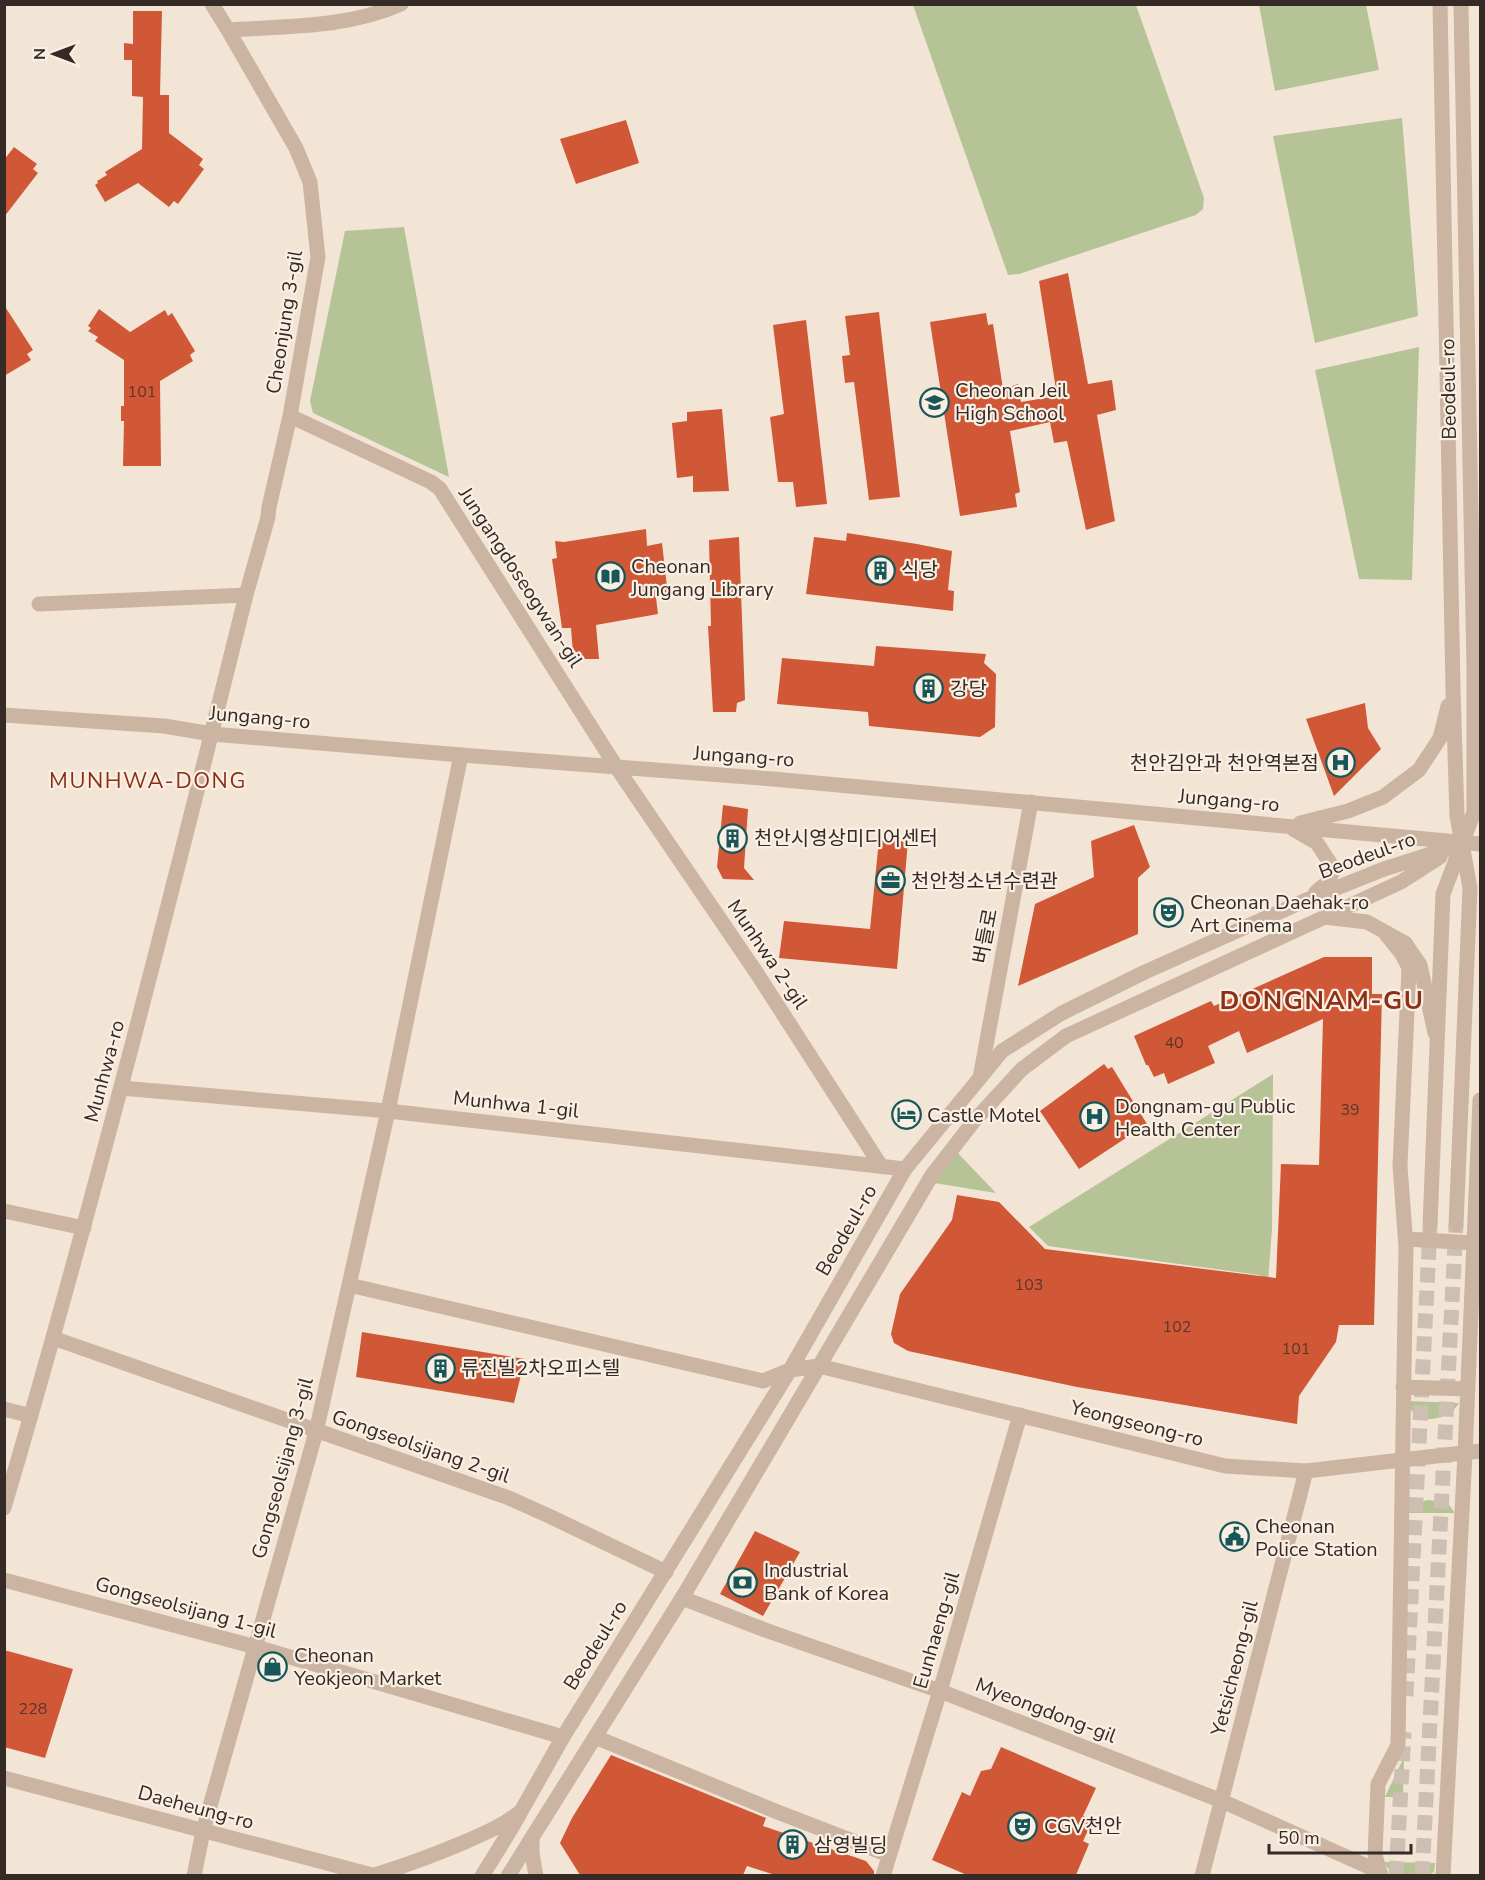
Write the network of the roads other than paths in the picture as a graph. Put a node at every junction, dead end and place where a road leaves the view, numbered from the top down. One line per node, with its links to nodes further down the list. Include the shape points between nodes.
1 (212, 4): 5 (street, Cheonjung 3-gil)
2 (401, 4): 5 (street, via 362,18)
3 (1440, 4): 11 (street, Beodeul-ro)
4 (1461, 4): 7 (street, Beodeul-ro)
5 (228, 30): 6 (street, Cheonjung 3-gil, via 296,148 310,182 318,257)
6 (290, 416): 8 (street, Cheonjung 3-gil); 15 (street, Jungangdoseogwan-gil, via 440,489)
7 (1476, 548): 10 (street, Beodeul-ro)
8 (246, 595): 9 (street); 13 (street, Cheonjung 3-gil)
9 (39, 604)
10 (1477, 668): 18 (street, Beodeul-ro, via 1474,812)
11 (1453, 689): 17 (street, via 1440,738 1419,770 1383,797 1348,811); 18 (street, Beodeul-ro, via 1457,816)
12 (4, 715): 13 (street, Jungang-ro, via 164,726)
13 (212, 734): 14 (street, Jungang-ro); 25 (street, Munhwa-ro)
14 (461, 755): 15 (street, Jungang-ro); 27 (street, Gongseolsijang 3-gil)
15 (617, 768): 16 (street, Jungang-ro); 29 (street, Munhwa 2-gil)
16 (1031, 802): 17 (street, Jungang-ro); 24 (street, 버들로)
17 (1288, 826): 18 (street, Jungang-ro); 20 (street, via 1317,843 1332,873 1328,882)
18 (1463, 844): 19 (street, Jungang-ro); 20 (street, Beodeul-ro, via 1384,869); 21 (street, Beodeul-ro, via 1401,882); 23 (street, via 1443,894); 32 (street, via 1470,888)
19 (1480, 844)
20 (1304, 901): 24 (street, Beodeul-ro, via 1062,1012 1002,1051)
21 (1324, 917): 22 (street, via 1367,922); 39 (street, Beodeul-ro, via 1066,1036 1022,1069 974,1120 932,1175)
22 (1386, 934): 23 (street, via 1405,943 1420,964); 35 (street, via 1409,968 1400,1167)
23 (1436, 1038): 33 (street)
24 (980, 1078): 30 (street, Beodeul-ro)
25 (121, 1088): 27 (street, Munhwa 1-gil); 34 (street, Munhwa-ro)
26 (1480, 1100): 28 (street)
27 (388, 1111): 29 (street, Munhwa 1-gil); 37 (street, Gongseolsijang 3-gil)
28 (1480, 1138): 36 (street)
29 (882, 1166): 30 (street, Munhwa 1-gil)
30 (906, 1169): 40 (street, Beodeul-ro)
31 (4, 1211): 34 (street)
32 (1456, 1225)
33 (1430, 1226)
34 (84, 1228): 38 (street, Munhwa-ro)
35 (1406, 1243): 36 (street); 41 (street)
36 (1474, 1247): 42 (street)
37 (349, 1285): 40 (street, Yeongseong-ro, via 763,1381); 46 (street, Gongseolsijang 3-gil)
38 (53, 1338): 45 (street, Munhwa-ro); 46 (street, Gongseolsijang 2-gil)
39 (819, 1366): 40 (street, Yeongseong-ro); 44 (street, Yeongseong-ro); 54 (street, Beodeul-ro)
40 (790, 1370): 52 (street, Beodeul-ro)
41 (1403, 1386): 42 (street); 49 (street)
42 (1468, 1389): 48 (street)
43 (4, 1409): 45 (street)
44 (1020, 1415): 50 (street, Yeongseong-ro, via 1225,1466); 56 (street, Eunhaeng-gil)
45 (31, 1416): 51 (street, Munhwa-ro)
46 (316, 1432): 52 (street, Gongseolsijang 2-gil, via 509,1498); 55 (street, Gongseolsijang 3-gil)
47 (1480, 1451): 48 (street, Yeongseong-ro)
48 (1465, 1454): 49 (street, Yeongseong-ro); 73 (street)
49 (1402, 1461): 50 (street, Yeongseong-ro); 65 (street, via 1398,1745 1378,1784 1375,1855)
50 (1306, 1471): 60 (street, Yetsicheong-gil)
51 (4, 1508)
52 (666, 1572): 57 (street, Beodeul-ro)
53 (4, 1580): 55 (street, Gongseolsijang 1-gil)
54 (682, 1598): 56 (street, Myeongdong-gil); 58 (street, Beodeul-ro)
55 (256, 1647): 57 (street, Gongseolsijang 1-gil); 62 (street, Gongseolsijang 3-gil)
56 (940, 1691): 60 (street, Myeongdong-gil); 64 (street, Eunhaeng-gil)
57 (563, 1737): 61 (street, Beodeul-ro)
58 (595, 1737): 63 (street, Beodeul-ro); 64 (street)
59 (4, 1779): 62 (street, Daeheung-ro)
60 (1222, 1801): 65 (street, Myeongdong-gil); 72 (street, Yetsicheong-gil)
61 (522, 1810): 67 (street, via 506,1823 417,1862); 68 (street, Beodeul-ro)
62 (203, 1831): 66 (street, Gongseolsijang 3-gil); 67 (street, Daeheung-ro)
63 (532, 1839): 69 (street, Beodeul-ro); 70 (street)
64 (889, 1855): 71 (street, Eunhaeng-gil)
65 (1384, 1874)
66 (194, 1875)
67 (376, 1875)
68 (482, 1875)
69 (508, 1875)
70 (536, 1875)
71 (883, 1875)
72 (1202, 1875)
73 (1443, 1875)

